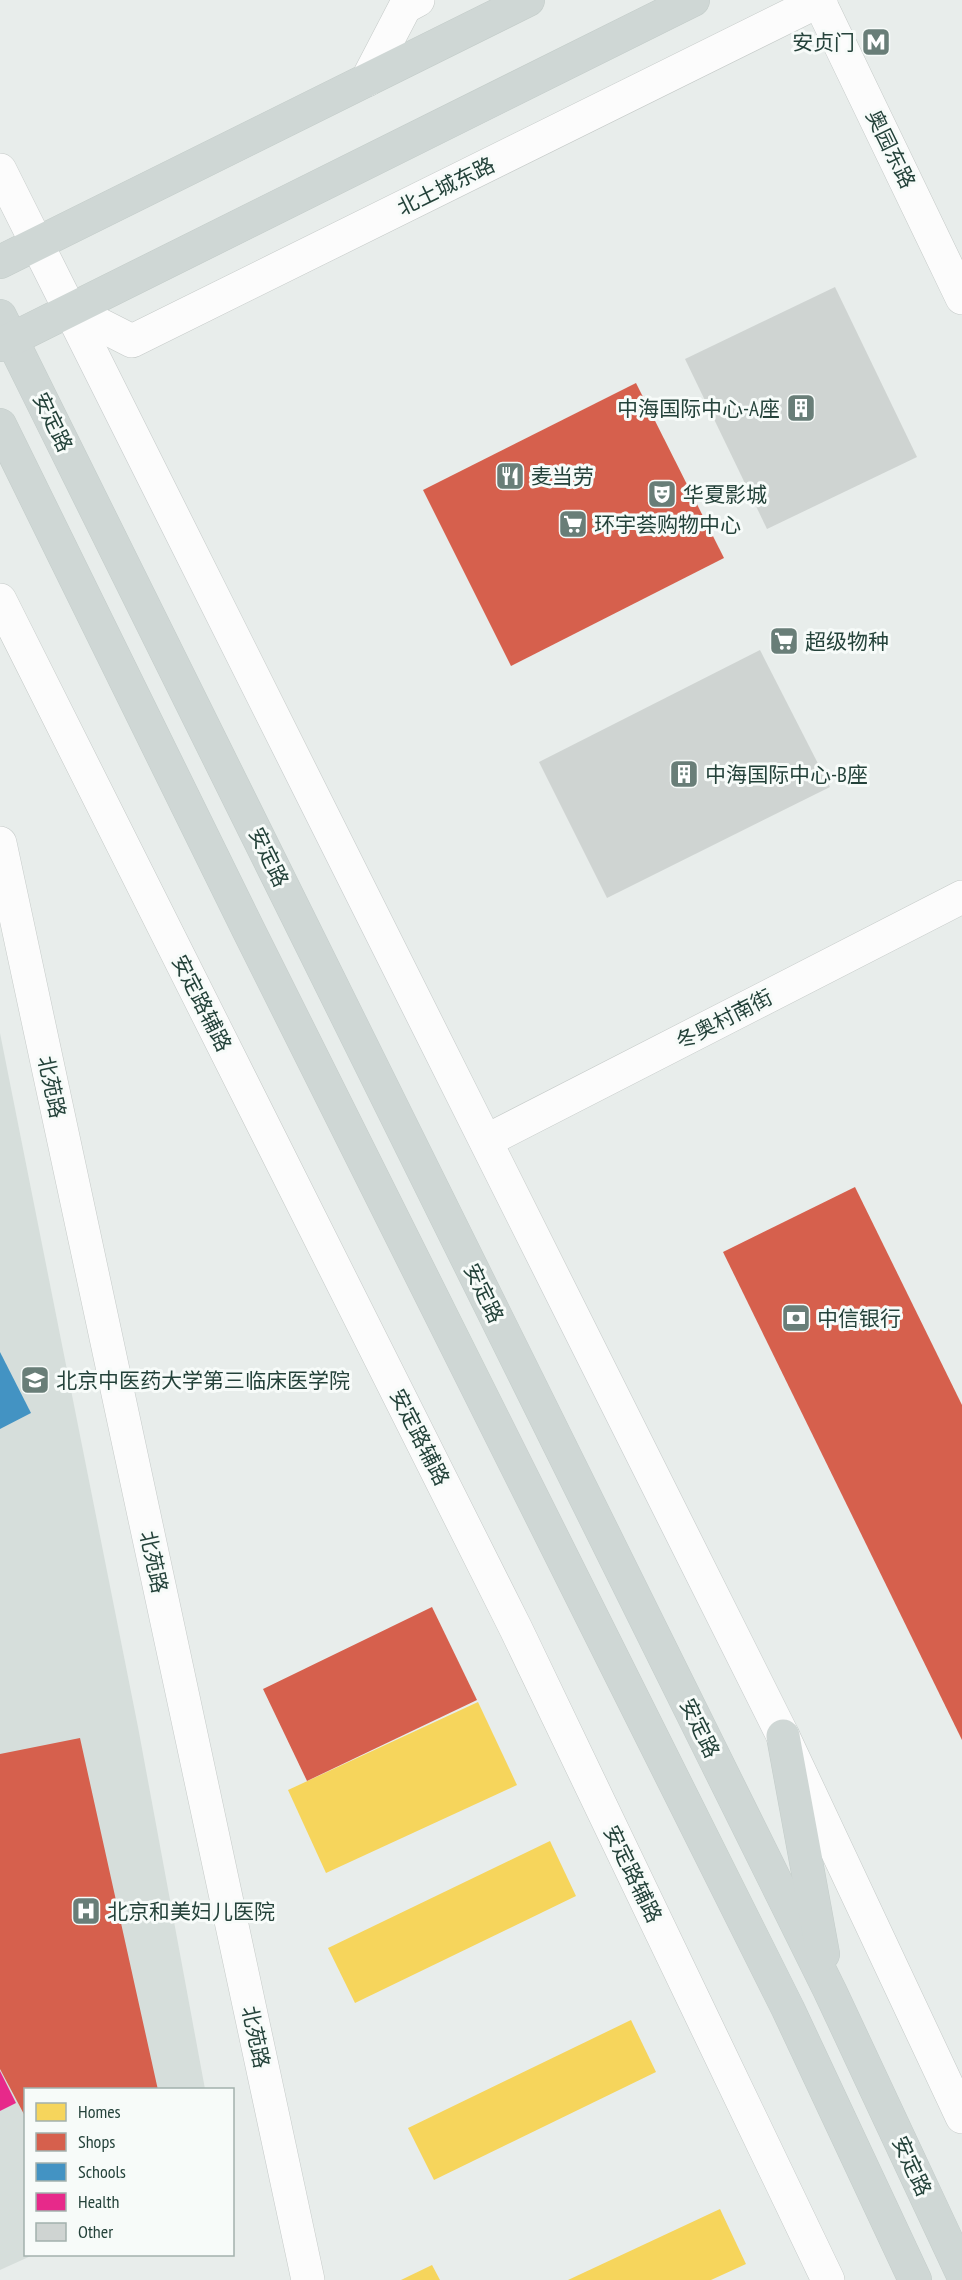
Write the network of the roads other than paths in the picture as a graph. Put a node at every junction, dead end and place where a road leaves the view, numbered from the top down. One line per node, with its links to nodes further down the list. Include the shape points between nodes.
1 (418, 0): 5 (street, via 405,7)
2 (528, 0): 5 (main road)
3 (693, 0): 10 (main road)
4 (820, 0): 9 (street, 奥园东路); 10 (street, 北土城东路, via 132,341)
5 (367, 80): 7 (main road)
6 (0, 170): 7 (street)
7 (37, 243): 8 (main road); 10 (street)
8 (0, 262)
9 (962, 298)
10 (71, 310): 11 (main road); 16 (street)
11 (4, 333): 18 (main road, 安定路)
12 (0, 425): 24 (main road, via 783,1998)
13 (0, 600): 23 (street, 安定路辅路, via 516,1629)
14 (0, 843): 22 (street, 北苑路)
15 (962, 897): 16 (street, 冬奥村南街)
16 (486, 1141): 17 (street)
17 (783, 1736): 18 (main road); 19 (street)
18 (830, 1991): 21 (main road, 安定路)
19 (950, 2058): 20 (street)
20 (962, 2117)
21 (962, 2273)
22 (308, 2280)
23 (828, 2280)
24 (915, 2280)

